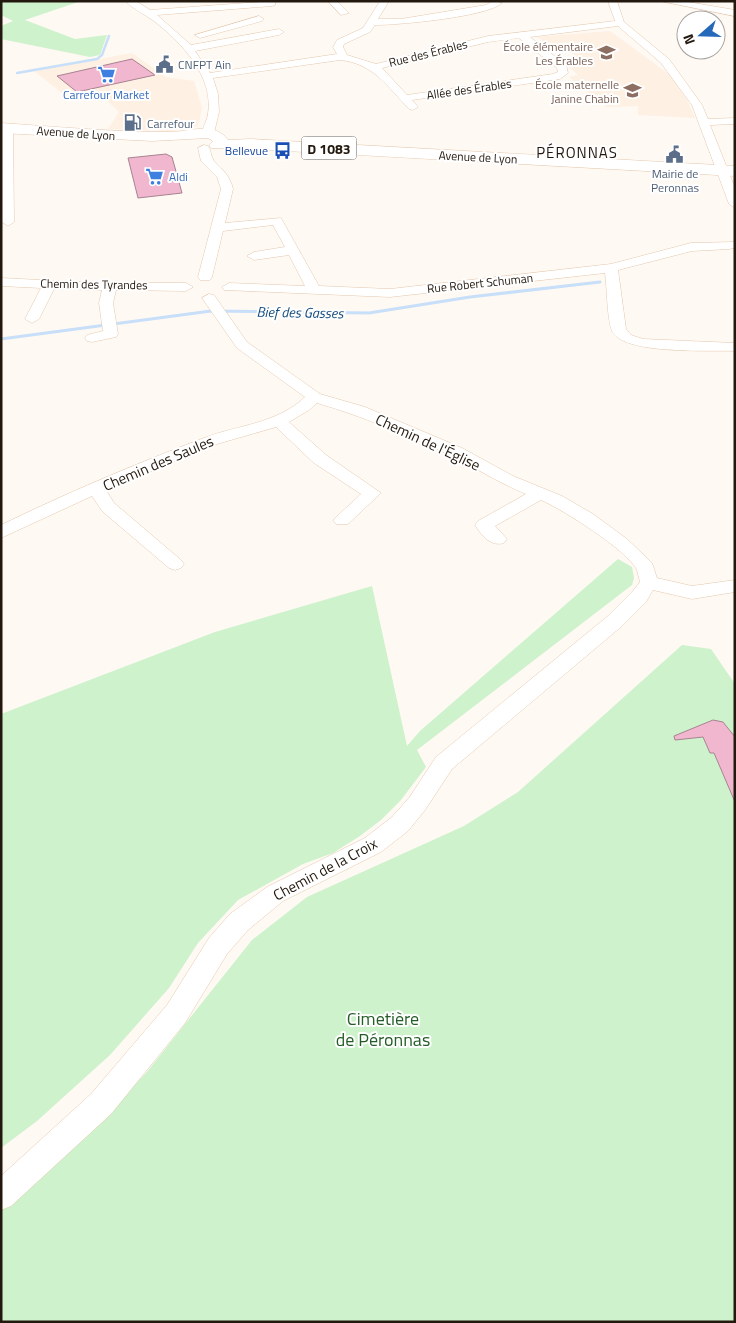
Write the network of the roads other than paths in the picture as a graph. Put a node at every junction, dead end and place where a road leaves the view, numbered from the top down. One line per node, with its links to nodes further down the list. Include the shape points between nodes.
1 (146, 1): 8 (street)
2 (332, 1): 10 (street)
3 (385, 1): 13 (street)
4 (612, 1): 14 (street)
5 (664, 1): 11 (street)
6 (272, 3): 9 (street)
7 (498, 3): 13 (street, via 401,22)
8 (133, 4): 9 (street)
9 (151, 13): 17 (street)
10 (344, 13)
11 (735, 13)
12 (258, 19): 17 (street)
13 (372, 22): 19 (street, via 367,30 340,42 338,47)
14 (620, 23): 16 (street, Rue des Érables); 25 (street, via 665,61 697,104)
15 (279, 32): 18 (street)
16 (520, 34): 20 (street, Rue des Érables, via 464,44); 22 (street, Allée des Érables, via 562,67 563,73 556,77)
17 (180, 41): 18 (street)
18 (188, 49): 21 (street)
19 (343, 57): 20 (street, Rue des Érables); 21 (street, Rue des Érables)
20 (375, 67): 22 (street, Allée des Érables)
21 (208, 76): 27 (street, via 214,112)
22 (405, 98): 23 (street, Allée des Érables)
23 (413, 107)
24 (735, 121): 25 (street)
25 (704, 122): 28 (street)
26 (4, 128): 27 (main road, Avenue de Lyon, via 185,141 194,148); 30 (street)
27 (212, 142): 28 (main road, Avenue de Lyon / D 1083); 31 (street, via 207,162 220,172 227,189)
28 (729, 171): 29 (street)
29 (735, 204)
30 (8, 222)
31 (216, 228): 33 (street, via 277,221); 36 (street)
32 (733, 245): 35 (street, Rue Robert Schuman, via 691,247 652,260)
33 (293, 250): 34 (street); 42 (street)
34 (254, 256)
35 (611, 268): 42 (street, Rue Robert Schuman, via 390,293); 46 (street, via 619,330 626,338 642,343)
36 (205, 276): 40 (street, via 193,280); 41 (street, via 222,279)
37 (1, 282): 38 (street, Chemin des Tyrandes)
38 (50, 284): 39 (street, Chemin des Tyrandes); 44 (street)
39 (110, 286): 40 (street, Chemin des Tyrandes); 45 (street, via 106,303 112,334)
40 (186, 287): 43 (street, via 192,295)
41 (228, 287): 42 (street, Rue Robert Schuman); 43 (street)
42 (313, 291)
43 (215, 307): 47 (street, Chemin de l'Église, via 242,345)
44 (32, 319)
45 (92, 338)
46 (735, 347)
47 (314, 397): 48 (street, Chemin des Saules, via 305,408); 50 (street, Chemin de l'Église, via 359,410)
48 (279, 421): 49 (street, Chemin des Saules, via 221,437); 51 (street, via 320,459 372,493)
49 (96, 489): 52 (street, Chemin des Saules); 54 (street, via 108,506)
50 (540, 493): 53 (street, via 484,525); 55 (street, Chemin de l'Église, via 587,518 621,543 645,567)
51 (342, 520)
52 (1, 532)
53 (498, 539)
54 (175, 564)
55 (649, 582): 56 (street, via 692,594); 57 (street, Chemin de la Croix, via 615,621 444,763 400,824 373,845 275,894 239,922 218,946 176,1014 101,1104)
56 (735, 586)
57 (1, 1196)

